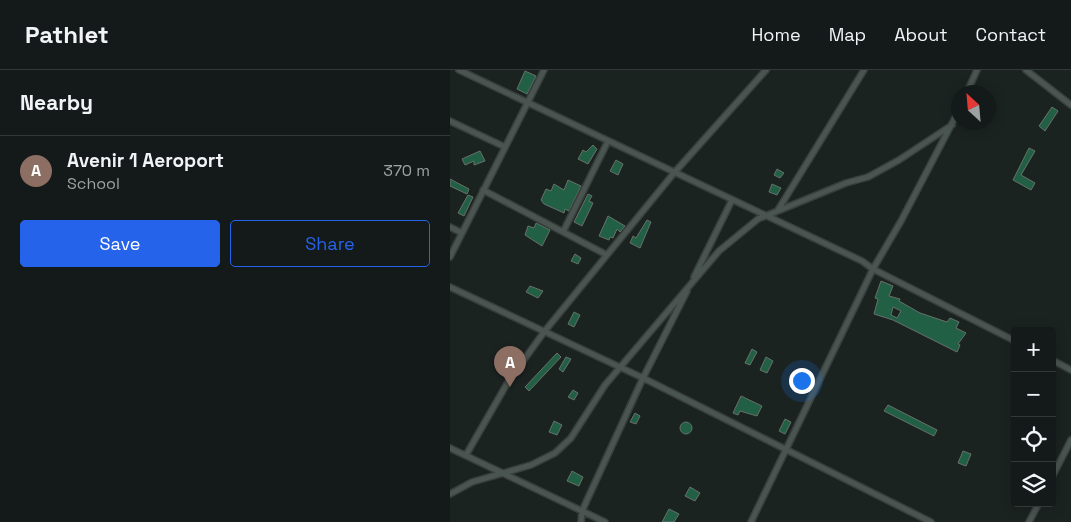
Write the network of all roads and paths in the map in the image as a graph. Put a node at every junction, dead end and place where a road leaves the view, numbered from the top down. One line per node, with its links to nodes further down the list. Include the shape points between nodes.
1 (458, 70): 8 (street)
2 (544, 70): 8 (street)
3 (766, 70): 15 (street)
4 (864, 70): 18 (street)
5 (977, 70): 7 (street)
6 (1026, 70): 9 (street)
7 (970, 85)
8 (526, 104): 13 (street); 14 (street)
9 (1071, 105)
10 (450, 122): 14 (street)
11 (951, 126): 18 (street, via 868,177)
12 (951, 127): 25 (street)
13 (608, 141): 15 (street); 21 (street)
14 (505, 147): 16 (street)
15 (674, 173): 17 (street); 23 (street)
16 (483, 190): 21 (street); 22 (street)
17 (732, 200): 19 (street); 26 (street)
18 (778, 210): 19 (street)
19 (765, 216): 25 (street, via 862,261); 26 (street, via 719,251)
20 (450, 228): 22 (street)
21 (563, 232): 23 (street)
22 (462, 233): 24 (street)
23 (607, 255): 28 (street)
24 (450, 257)
25 (872, 269): 29 (street); 36 (street)
26 (691, 283): 31 (street); 33 (street)
27 (450, 287): 28 (street)
28 (544, 332): 31 (street); 37 (street, via 508,382)
29 (1011, 339)
30 (1056, 362): 32 (street)
31 (620, 368): 33 (street); 39 (street, via 605,385 571,438 555,453)
32 (1071, 370)
33 (643, 378): 36 (street); 42 (street)
34 (1071, 440): 38 (street)
35 (450, 448): 37 (street)
36 (785, 450): 45 (street); 46 (street)
37 (466, 455): 39 (street)
38 (1056, 469)
39 (505, 473): 40 (street, via 472,482); 42 (street)
40 (450, 494)
41 (1037, 507): 47 (street)
42 (582, 511): 43 (street); 44 (street)
43 (582, 522)
44 (605, 522)
45 (751, 522)
46 (931, 522)
47 (1029, 522)

